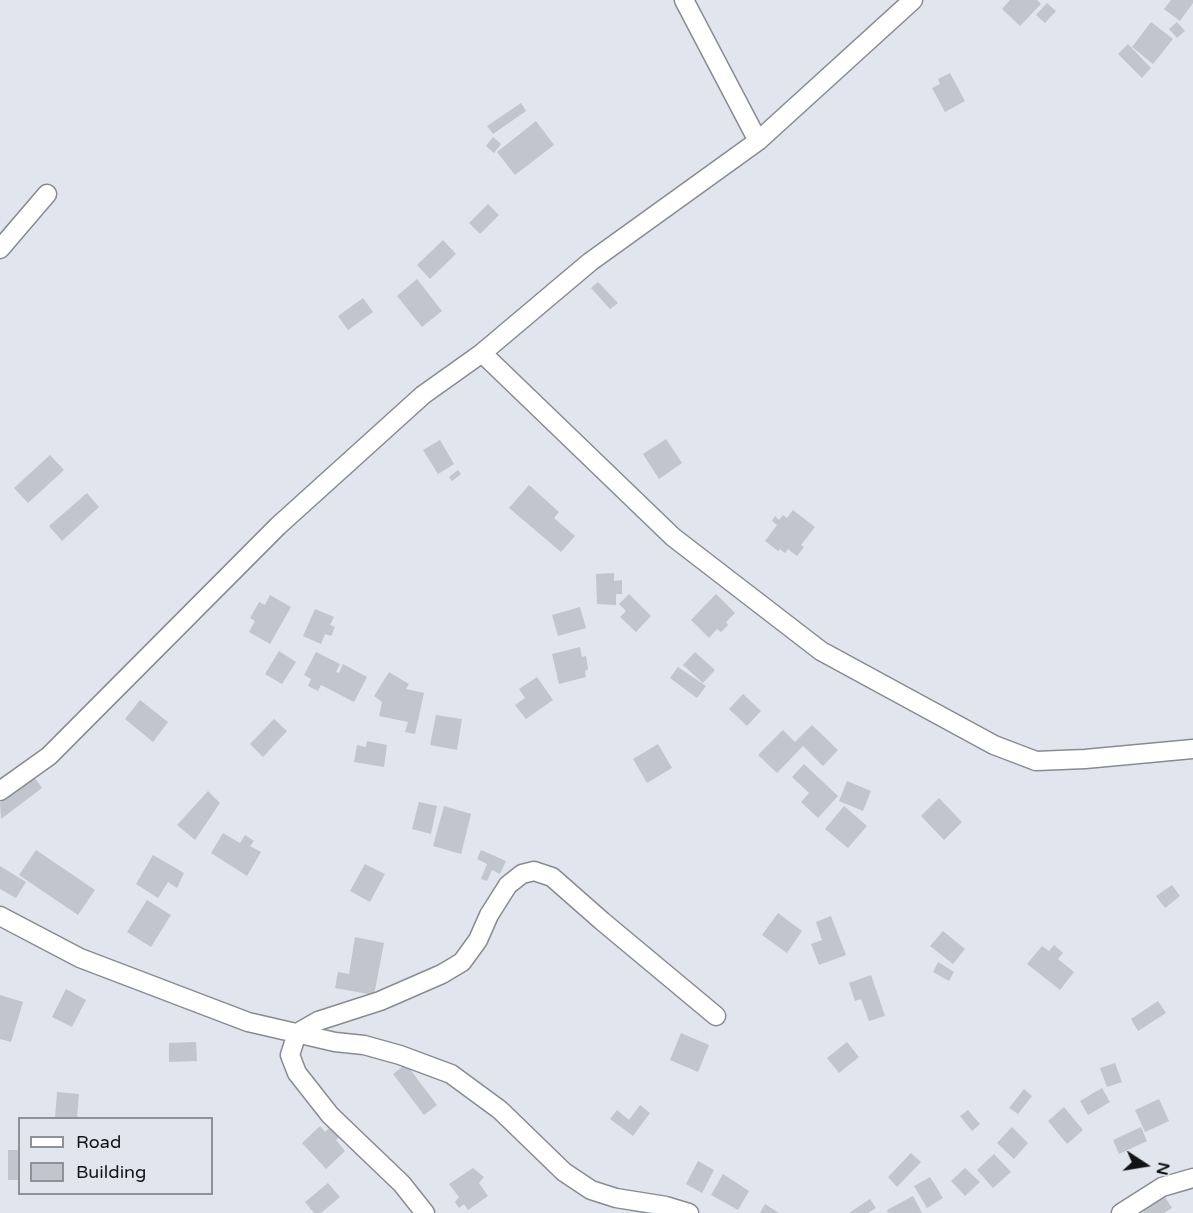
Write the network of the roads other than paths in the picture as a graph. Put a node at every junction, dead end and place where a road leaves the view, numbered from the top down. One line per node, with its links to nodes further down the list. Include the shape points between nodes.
1 (684, 0): 3 (street)
2 (913, 0): 3 (street)
3 (758, 141): 6 (street, via 590,262)
4 (46, 194): 5 (street)
5 (0, 249)
6 (482, 353): 7 (street, via 672,537 821,651 994,745 1036,761); 8 (street, via 423,395 278,526 49,756)
7 (1193, 749)
8 (0, 791)
9 (0, 916): 11 (street, via 80,958 248,1022)
10 (716, 1016): 11 (street, via 552,877 534,871 522,874 508,885 462,962 442,974)
11 (297, 1033): 13 (street, via 290,1055 297,1073 330,1115 402,1184); 14 (street, via 364,1045 451,1074 500,1110 564,1172 591,1190)
12 (1193, 1178): 15 (street, via 1162,1187)
13 (425, 1213)
14 (689, 1213)
15 (1121, 1213)

